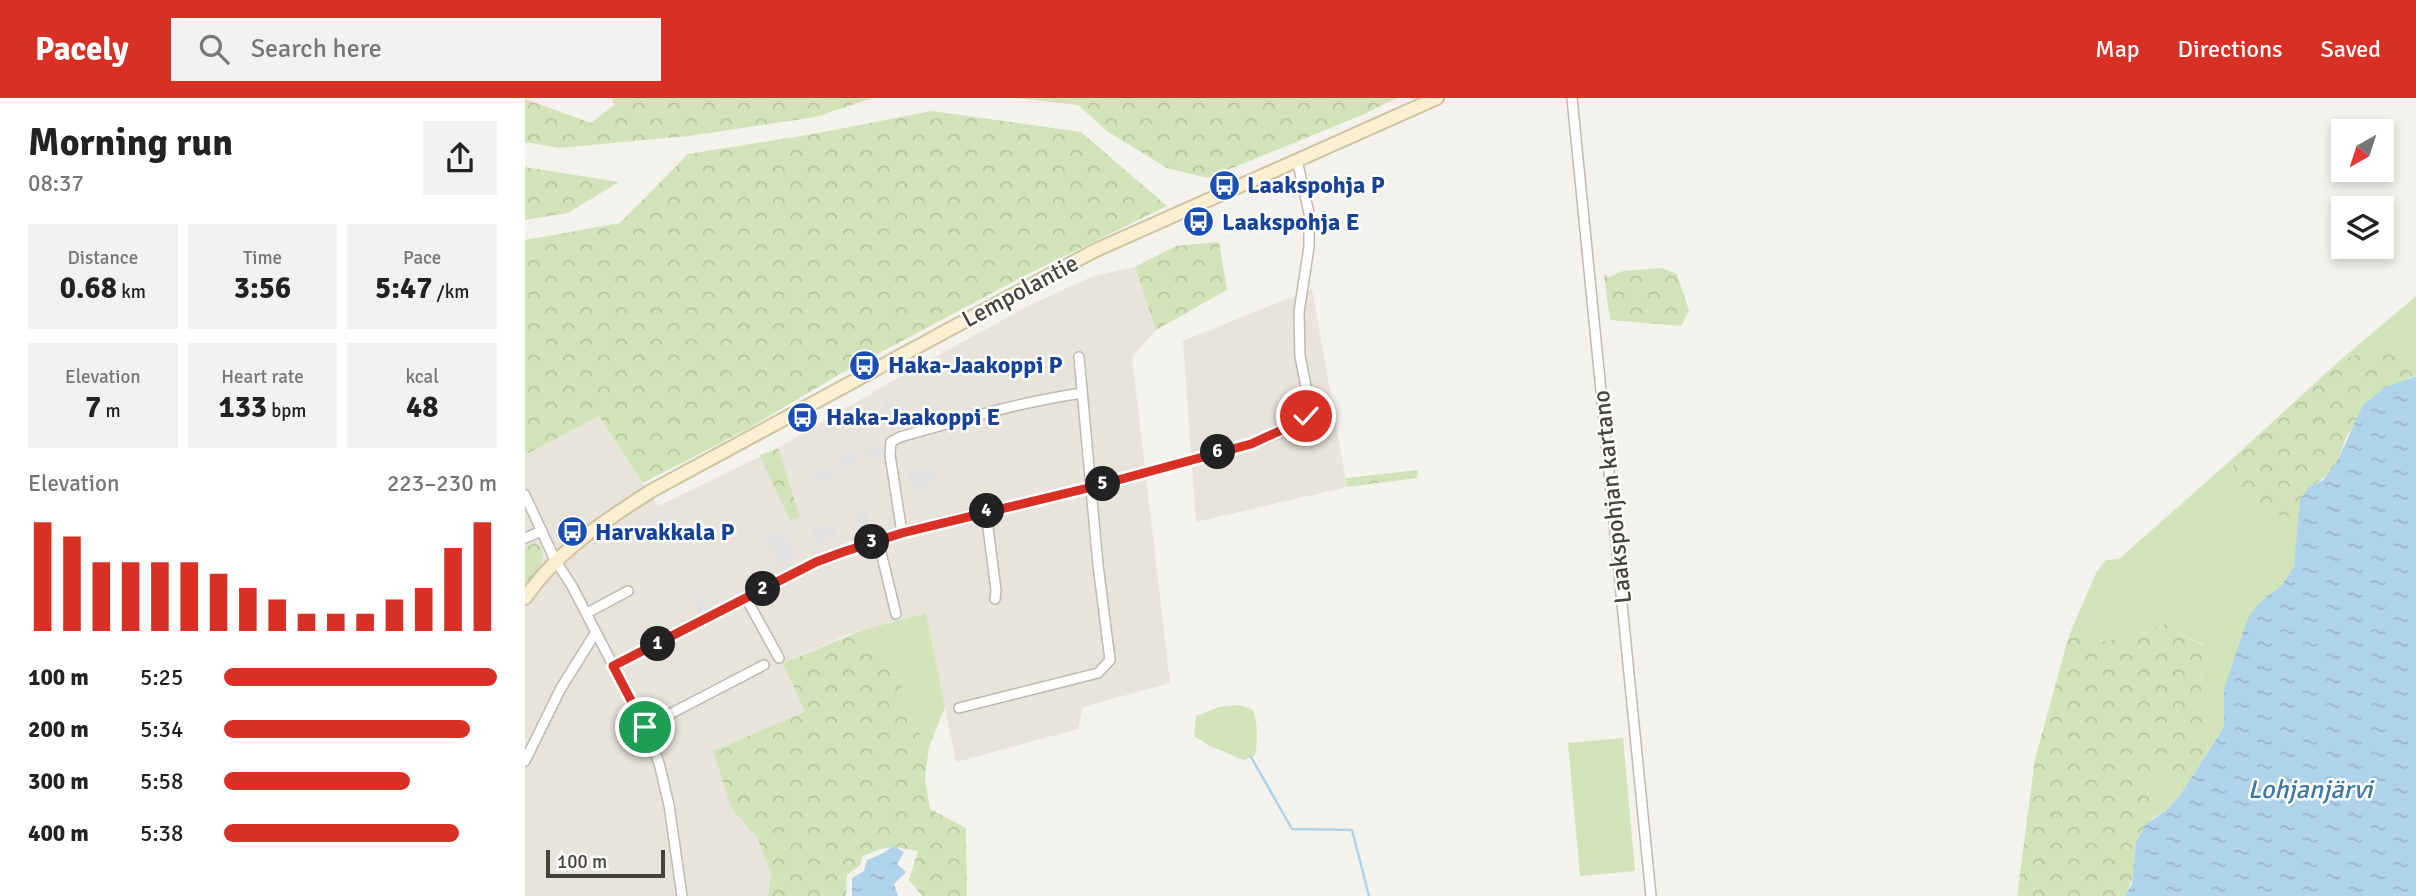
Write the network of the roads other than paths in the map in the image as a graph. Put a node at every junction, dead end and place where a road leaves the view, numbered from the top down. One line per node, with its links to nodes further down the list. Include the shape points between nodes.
1 (1437, 98): 3 (street, Lempolantie)
2 (1572, 98): 28 (street, Laakspohjan kartano)
3 (1297, 160): 6 (street, via 1309,213 1299,312 1300,356 1309,402 1306,416 1251,444); 13 (street, Lempolantie, via 1094,251 924,342 651,491)
4 (1079, 357): 5 (street)
5 (1081, 393): 6 (street); 10 (street, via 986,413 891,442)
6 (1092, 487): 8 (street); 24 (street, via 1110,660 1098,673)
7 (525, 495): 9 (street)
8 (986, 512): 10 (street); 17 (street)
9 (542, 531): 11 (street); 13 (street)
10 (902, 533): 12 (street)
11 (525, 538)
12 (878, 540): 16 (street, via 816,562); 19 (street)
13 (555, 560): 15 (street, Lempolantie); 18 (street)
14 (628, 591): 18 (street)
15 (525, 598)
16 (747, 598): 21 (street); 23 (street)
17 (995, 599)
18 (587, 613): 20 (street)
19 (896, 614)
20 (596, 632): 23 (street); 26 (street, via 561,688)
21 (779, 658)
22 (764, 665): 25 (street)
23 (613, 666): 25 (street)
24 (959, 708)
25 (645, 727): 27 (street, via 669,805)
26 (525, 761)
27 (682, 896)
28 (1651, 896)

